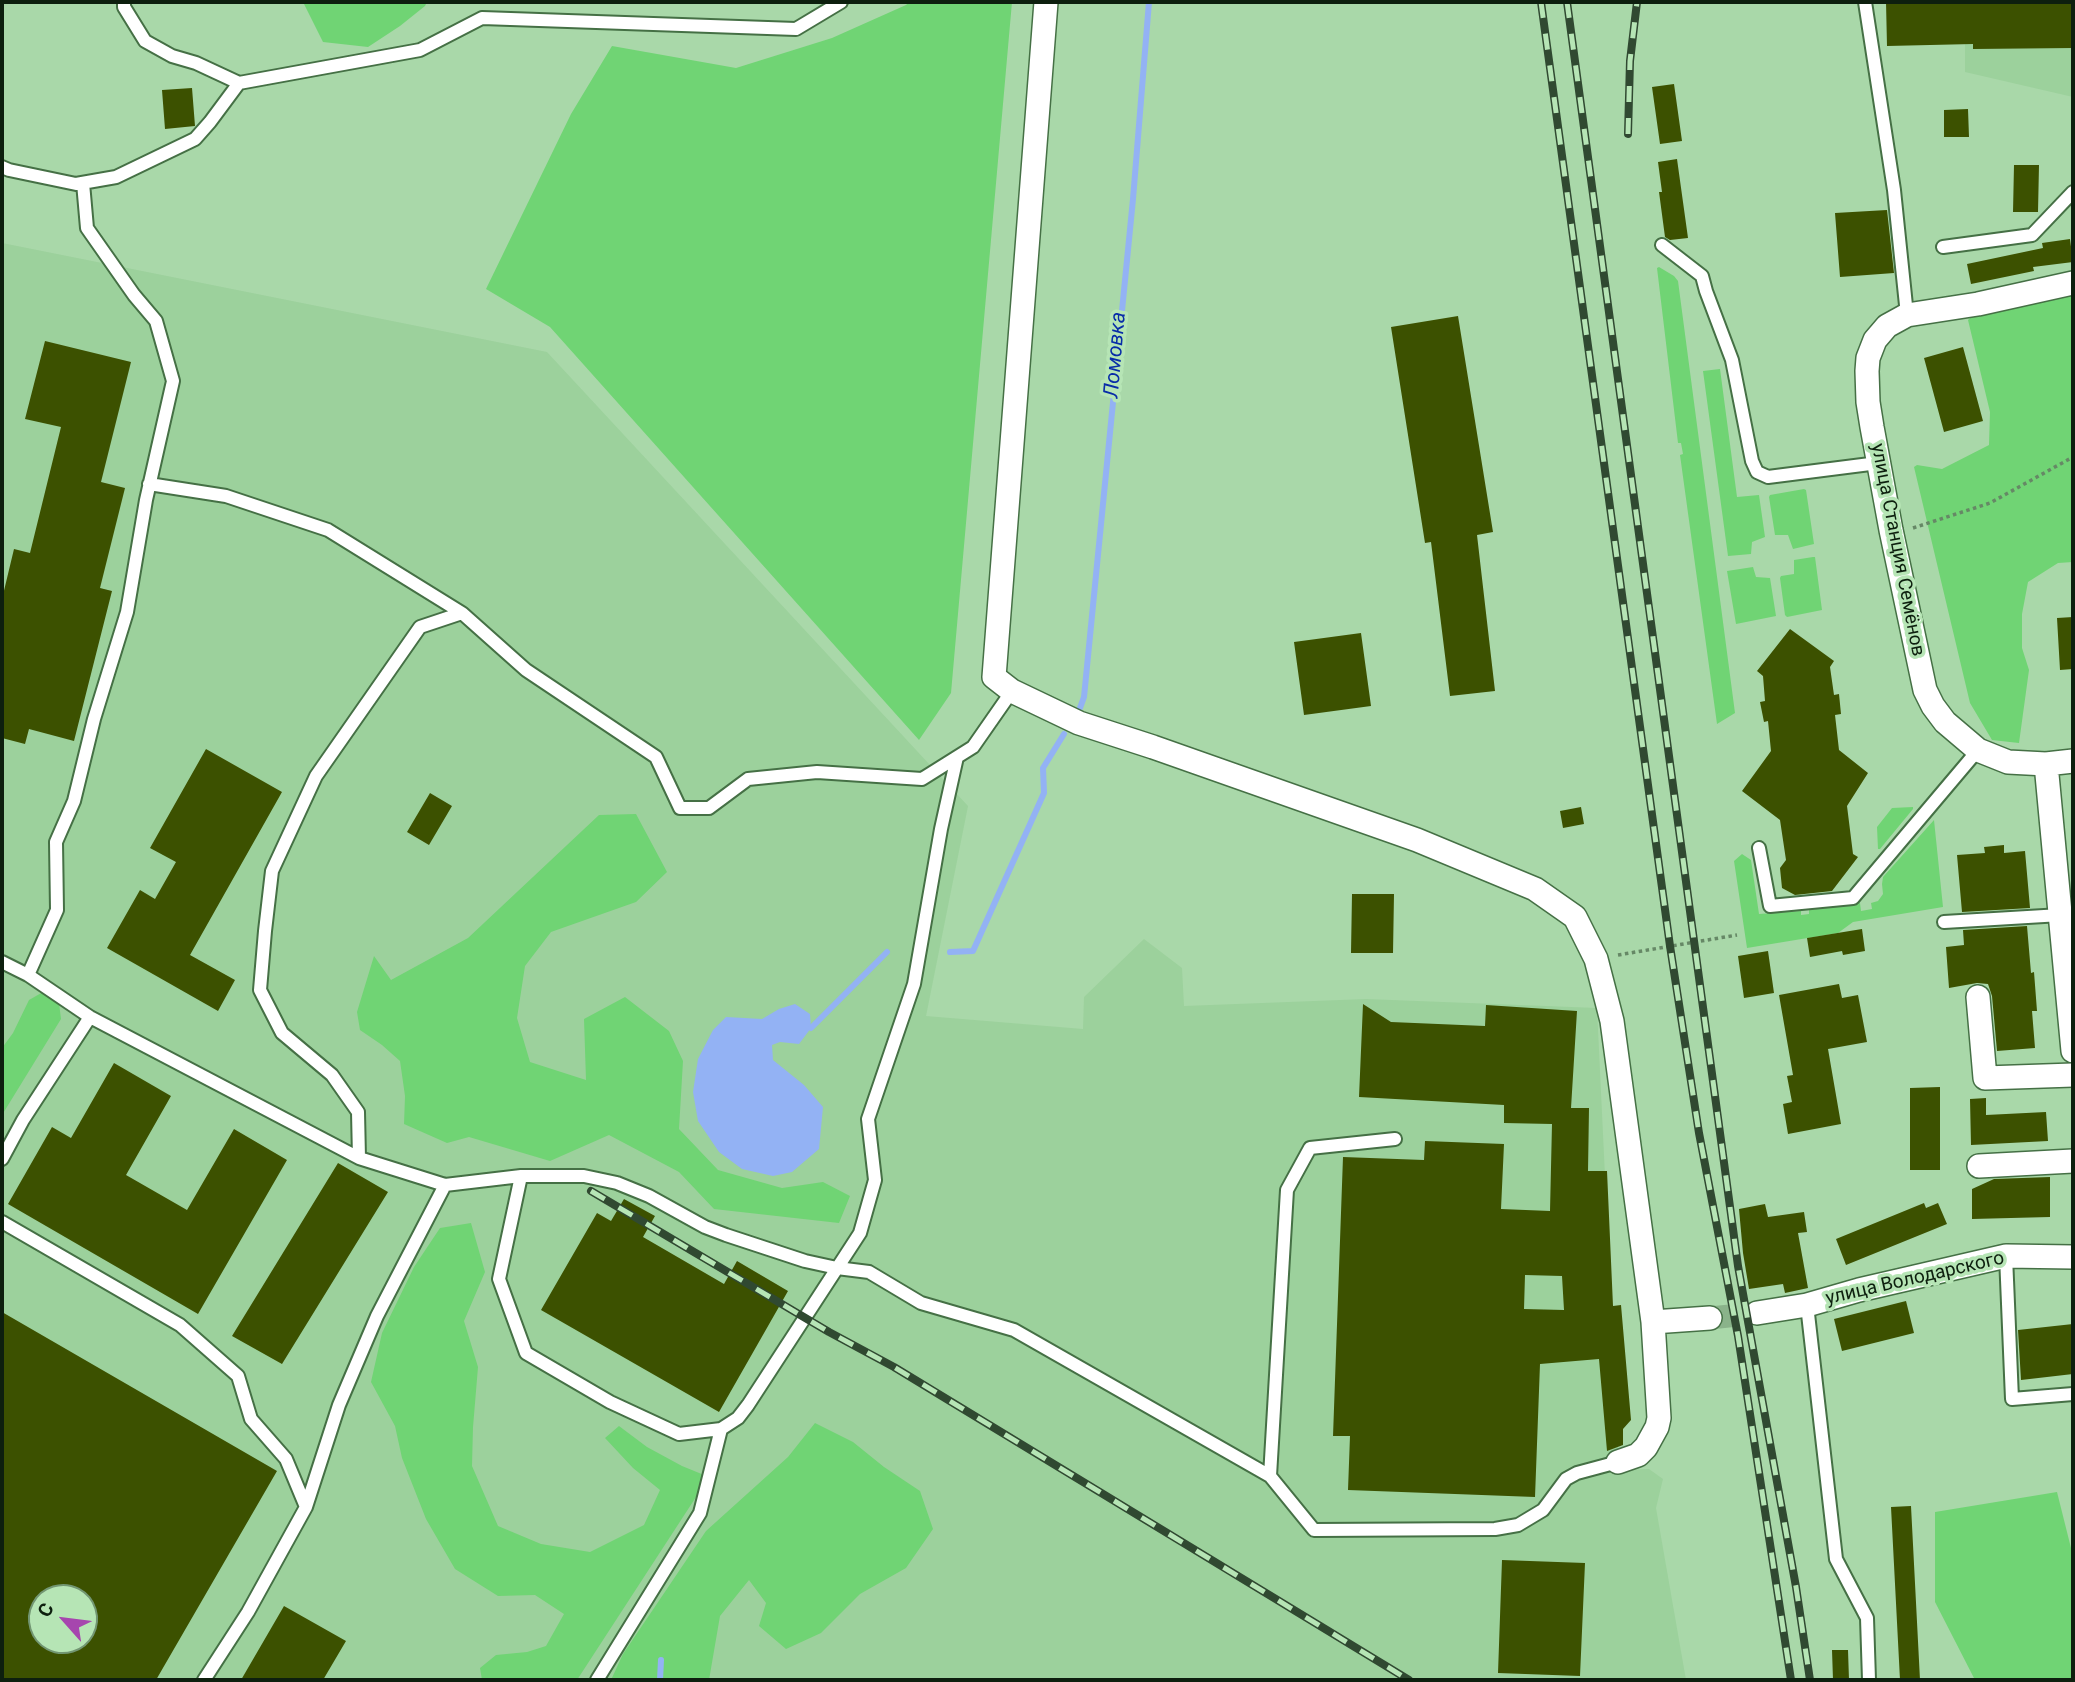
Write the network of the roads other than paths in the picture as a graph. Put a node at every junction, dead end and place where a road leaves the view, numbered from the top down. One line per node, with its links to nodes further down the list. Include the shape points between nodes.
1 (124, 2): 5 (lane, via 145,41)
2 (841, 2): 5 (lane, via 796,29 482,18 420,50)
3 (1046, 2): 16 (street, via 993,677)
4 (1865, 2): 12 (lane, via 1894,190)
5 (239, 83): 7 (lane, via 195,139 116,177)
6 (2, 167): 7 (lane)
7 (83, 183): 14 (lane, via 87,228 156,321 173,381)
8 (2073, 192): 10 (lane, via 2032,235)
9 (1662, 245): 13 (lane, via 1702,276 1732,360 1755,470 1768,477)
10 (1943, 247)
11 (2073, 283): 12 (street)
12 (1906, 315): 13 (street, улица Станция Семёнов, via 1881,332 1868,358 1868,401)
13 (1878, 463): 17 (street, улица Станция Семёнов, via 1925,690 1945,722)
14 (149, 484): 15 (lane, via 226,496 328,530); 25 (lane, via 127,612 74,802 56,842 57,911)
15 (462, 613): 18 (lane, via 526,670 656,757 680,808 709,808 748,779 817,772 922,779); 31 (lane, via 420,627 316,776 272,871 260,990 282,1032 332,1075 358,1112)
16 (1012, 691): 18 (lane, via 973,747); 44 (street, via 1079,723 1417,840 1535,889 1575,918 1596,959 1612,1021)
17 (1978, 750): 20 (street, улица Станция Семёнов, via 2008,762); 21 (lane, via 1853,898 1770,906)
18 (957, 757): 40 (lane, via 914,984 868,1119 875,1181 860,1233)
19 (2073, 761): 20 (street, улица Станция Семёнов)
20 (2046, 764): 22 (street)
21 (1759, 848)
22 (2061, 915): 23 (lane); 28 (street)
23 (1944, 922)
24 (2, 962): 25 (lane)
25 (28, 975): 27 (lane)
26 (1978, 997): 29 (street, via 1985,1078)
27 (90, 1017): 31 (lane); 32 (lane)
28 (2073, 1051)
29 (2073, 1075)
30 (1395, 1139): 48 (lane, via 1310,1148 1287,1190)
31 (359, 1158): 36 (lane)
32 (2, 1159)
33 (2073, 1161): 34 (street)
34 (1979, 1166)
35 (522, 1176): 36 (lane); 40 (lane, via 584,1176 617,1183 705,1227); 46 (lane, via 499,1279 526,1353 610,1402 679,1434)
36 (445, 1185): 49 (lane, via 377,1316 339,1405)
37 (2, 1222): 49 (lane, via 180,1325 238,1376 251,1419 286,1459)
38 (2006, 1256): 39 (street, улица Володарского); 41 (street, улица Володарского); 45 (lane, via 2012,1399)
39 (2073, 1257)
40 (837, 1268): 46 (lane, via 748,1405); 48 (lane, via 869,1272 921,1303 1014,1330)
41 (1807, 1305): 42 (street, улица Володарского); 52 (lane, via 1836,1559 1867,1618)
42 (1758, 1313)
43 (1710, 1318): 44 (street)
44 (1653, 1322): 47 (street, via 1657,1427 1638,1455)
45 (2073, 1394)
46 (721, 1429): 51 (lane, via 700,1514)
47 (1618, 1462): 48 (lane, via 1577,1473 1566,1479 1543,1510 1518,1525 1495,1529 1314,1530)
48 (1270, 1476)
49 (306, 1507): 50 (lane)
50 (204, 1680)
51 (597, 1680)
52 (1869, 1680)

